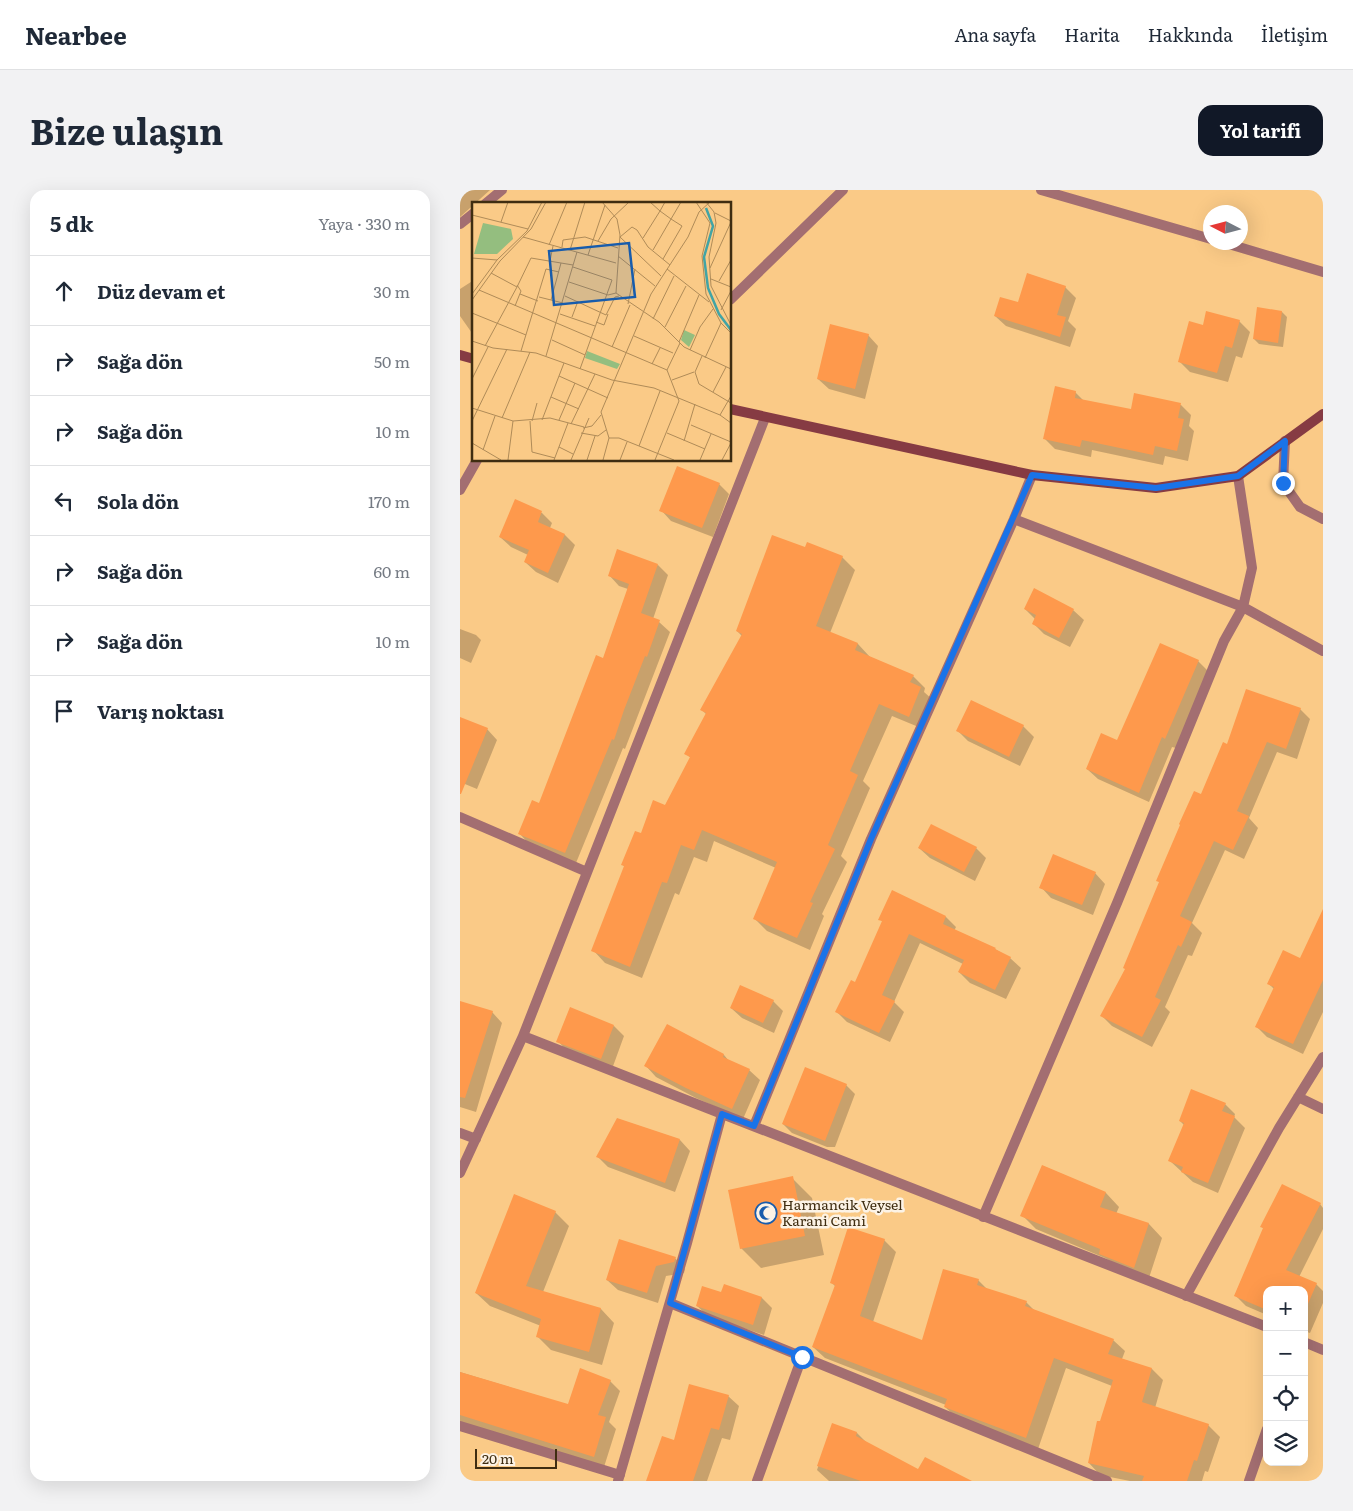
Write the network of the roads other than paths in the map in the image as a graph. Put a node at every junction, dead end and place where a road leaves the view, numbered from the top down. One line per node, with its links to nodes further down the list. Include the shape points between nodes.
1 (502, 190): 4 (street)
2 (843, 190): 10 (street)
3 (1041, 190): 7 (street)
4 (487, 202)
5 (472, 215): 6 (street)
6 (460, 224)
7 (1203, 237)
8 (1248, 250): 9 (street)
9 (1323, 272)
10 (731, 299)
11 (731, 409): 13 (street)
12 (1323, 414): 14 (street)
13 (765, 418): 16 (street); 24 (street)
14 (1285, 441): 17 (street); 19 (street, via 1283,483 1300,507)
15 (477, 461): 18 (street)
16 (1032, 475): 17 (street, via 1156,488); 20 (street)
17 (1238, 476): 21 (street, via 1252,568)
18 (460, 490)
19 (1323, 518)
20 (1014, 519): 21 (street); 30 (street, via 871,839)
21 (1243, 607): 22 (street); 34 (street, via 1224,640 1117,903)
22 (1323, 651)
23 (460, 817): 24 (street)
24 (587, 872): 25 (street)
25 (523, 1036): 29 (street); 32 (street)
26 (1323, 1057): 27 (street)
27 (1298, 1097): 28 (street); 35 (street)
28 (1323, 1109)
29 (722, 1114): 30 (street); 36 (street)
30 (754, 1126): 34 (street)
31 (460, 1133): 32 (street)
32 (476, 1139): 33 (street)
33 (460, 1173)
34 (983, 1217): 35 (street)
35 (1186, 1296): 37 (street)
36 (670, 1303): 40 (street); 43 (street)
37 (1263, 1326)
38 (1308, 1344): 39 (street)
39 (1323, 1350)
40 (802, 1357): 44 (street); 45 (street)
41 (460, 1426): 43 (street)
42 (1263, 1441): 46 (street)
43 (619, 1478)
44 (757, 1481)
45 (1107, 1481)
46 (1249, 1481)

